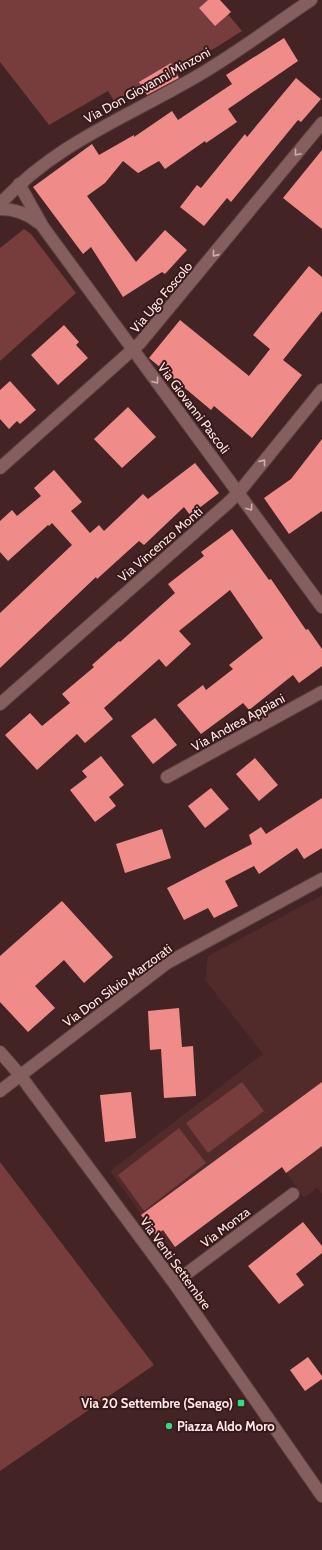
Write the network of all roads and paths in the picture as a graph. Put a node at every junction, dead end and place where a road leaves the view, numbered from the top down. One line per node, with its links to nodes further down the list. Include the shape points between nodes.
1 (311, 0): 3 (street, Via Don Giovanni Minzoni, via 194,78 88,134)
2 (322, 123): 7 (street, Via Ugo Foscolo, one-way to 7)
3 (19, 184): 4 (street, Via Don Giovanni Minzoni); 6 (street, Via Giovanni Pascoli)
4 (0, 204)
5 (0, 209): 6 (street, Via Giovanni Pascoli, via 30,216)
6 (43, 226): 7 (street, Via Giovanni Pascoli)
7 (133, 350): 9 (street, Via Ugo Foscolo); 10 (street, Via Giovanni Pascoli, one-way to 10)
8 (322, 390): 10 (street, Via Vincenzo Monti, one-way to 8)
9 (0, 468)
10 (239, 492): 11 (street, Via Giovanni Pascoli, one-way to 11); 13 (street, Via Vincenzo Monti)
11 (322, 607)
12 (322, 692): 14 (street, Via Andrea Appiani)
13 (0, 704)
14 (167, 777)
15 (322, 879): 17 (street, Via Don Silvio Marzorati, via 167,963)
16 (0, 1052): 17 (street, Via Venti Settembre)
17 (20, 1075): 18 (street, Via Don Silvio Marzorati); 20 (street, Via Venti Settembre)
18 (0, 1091)
19 (293, 1194): 20 (street, Via Monza)
20 (174, 1283): 21 (street, Via Venti Settembre)
21 (322, 1496)

